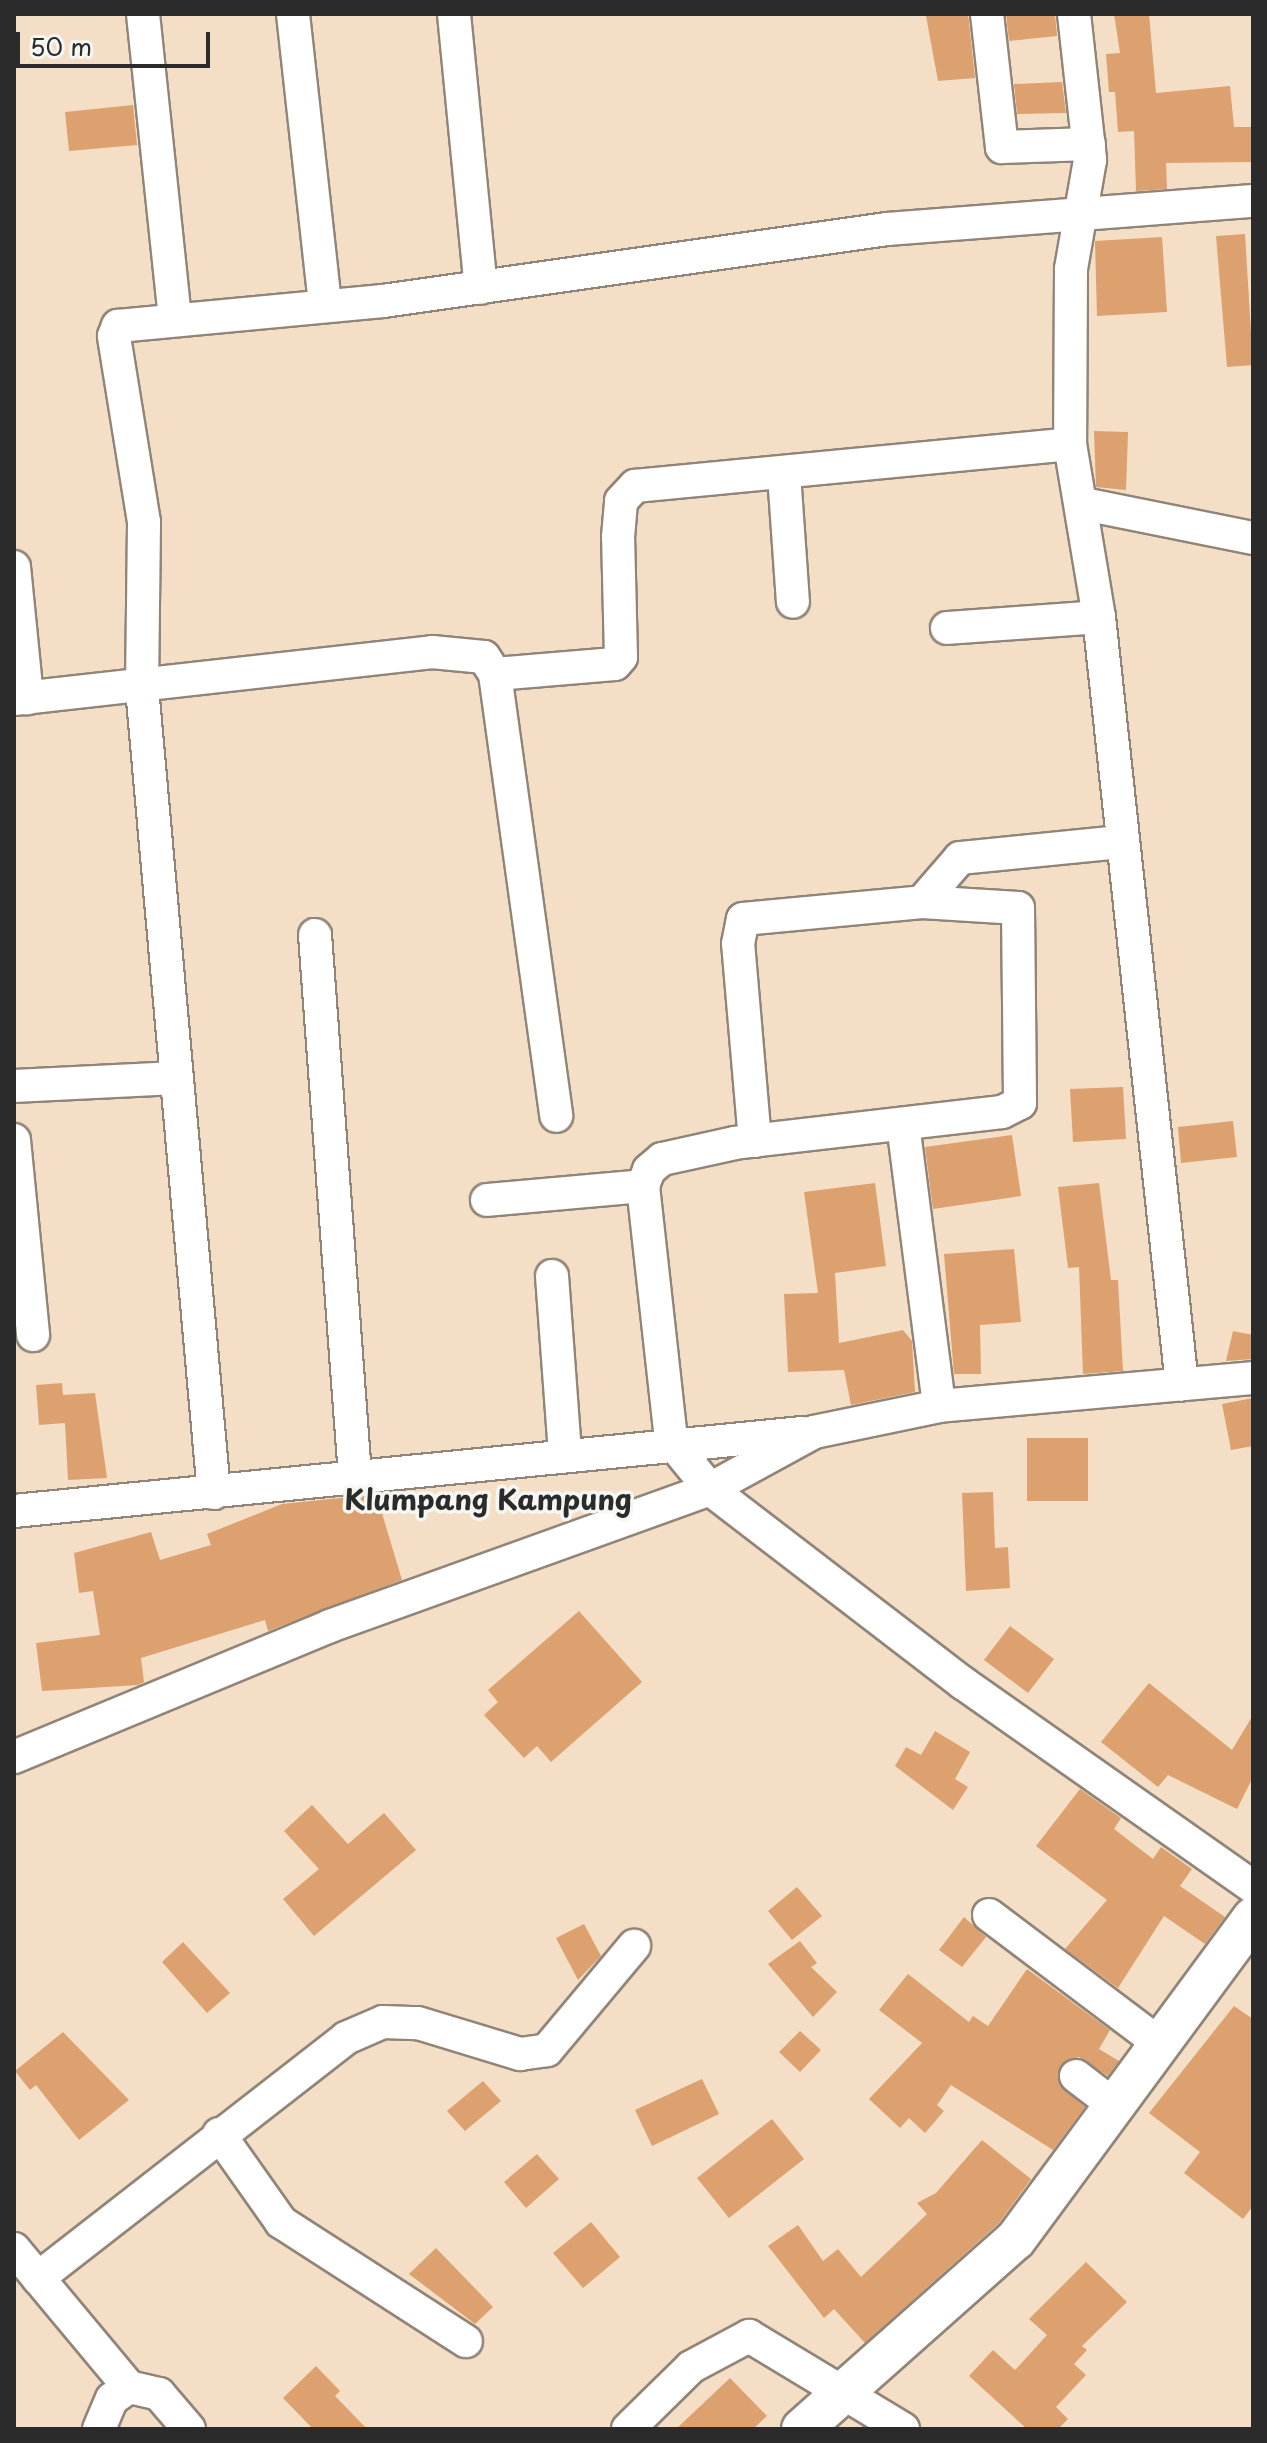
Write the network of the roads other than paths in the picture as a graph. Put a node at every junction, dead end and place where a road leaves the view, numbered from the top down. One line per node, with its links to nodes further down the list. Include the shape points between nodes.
1 (143, 14): 11 (street)
2 (293, 14): 10 (street)
3 (454, 14): 9 (street)
4 (987, 14): 6 (street, via 1002,147)
5 (1074, 14): 6 (street)
6 (1089, 144): 8 (street)
7 (1253, 201): 8 (street)
8 (1079, 215): 9 (street, via 887,229); 12 (street, via 1067,357)
9 (481, 288): 10 (street)
10 (325, 305): 11 (street)
11 (175, 317): 21 (street, via 126,322 114,336 144,522)
12 (1070, 444): 13 (street); 14 (street)
13 (784, 474): 17 (street); 20 (street, via 635,486 621,501 618,537 621,657 615,664)
14 (1084, 504): 15 (street); 18 (street)
15 (1253, 538)
16 (14, 567): 22 (street)
17 (793, 602)
18 (1099, 617): 19 (street); 23 (street)
19 (947, 628)
20 (495, 674): 21 (street, via 484,657 432,652); 28 (street)
21 (142, 688): 22 (street); 26 (street)
22 (21, 699)
23 (1119, 842): 24 (street, via 960,858); 37 (street)
24 (922, 902): 29 (street, via 1018,908 1021,1098 1002,1112); 31 (street, via 743,919 738,944)
25 (315, 935): 42 (street)
26 (176, 1078): 27 (street); 44 (street)
27 (14, 1086)
28 (556, 1116)
29 (903, 1124): 31 (street); 38 (street)
30 (14, 1140): 35 (street)
31 (755, 1141): 32 (street, via 662,1159)
32 (643, 1186): 33 (street); 40 (street)
33 (487, 1200)
34 (552, 1276): 41 (street)
35 (33, 1335)
36 (1253, 1378): 37 (street)
37 (1182, 1385): 38 (street)
38 (939, 1406): 39 (street)
39 (814, 1432): 40 (street); 43 (street)
40 (671, 1441): 41 (street); 43 (street)
41 (565, 1453): 42 (street)
42 (355, 1476): 44 (street)
43 (710, 1489): 46 (street, via 330,1626); 47 (street, via 1037,1738)
44 (214, 1493): 45 (street)
45 (14, 1511)
46 (14, 1757)
47 (1253, 1887)
48 (989, 1915): 51 (street)
49 (1246, 1942): 51 (main road)
50 (634, 1946): 54 (street, via 547,2050 520,2054 429,2026 383,2022 346,2038)
51 (1159, 2043): 53 (main road)
52 (1076, 2076): 53 (street)
53 (1115, 2106): 59 (main road, via 1016,2239)
54 (219, 2134): 56 (street); 57 (street, via 281,2222)
55 (14, 2249): 56 (street)
56 (38, 2278): 58 (street)
57 (466, 2341)
58 (129, 2387): 60 (street, via 112,2399); 61 (street, via 159,2394)
59 (856, 2412): 62 (street, via 749,2336 691,2367); 63 (main road); 64 (street)
60 (99, 2429)
61 (189, 2429)
62 (628, 2429)
63 (802, 2429)
64 (903, 2429)

